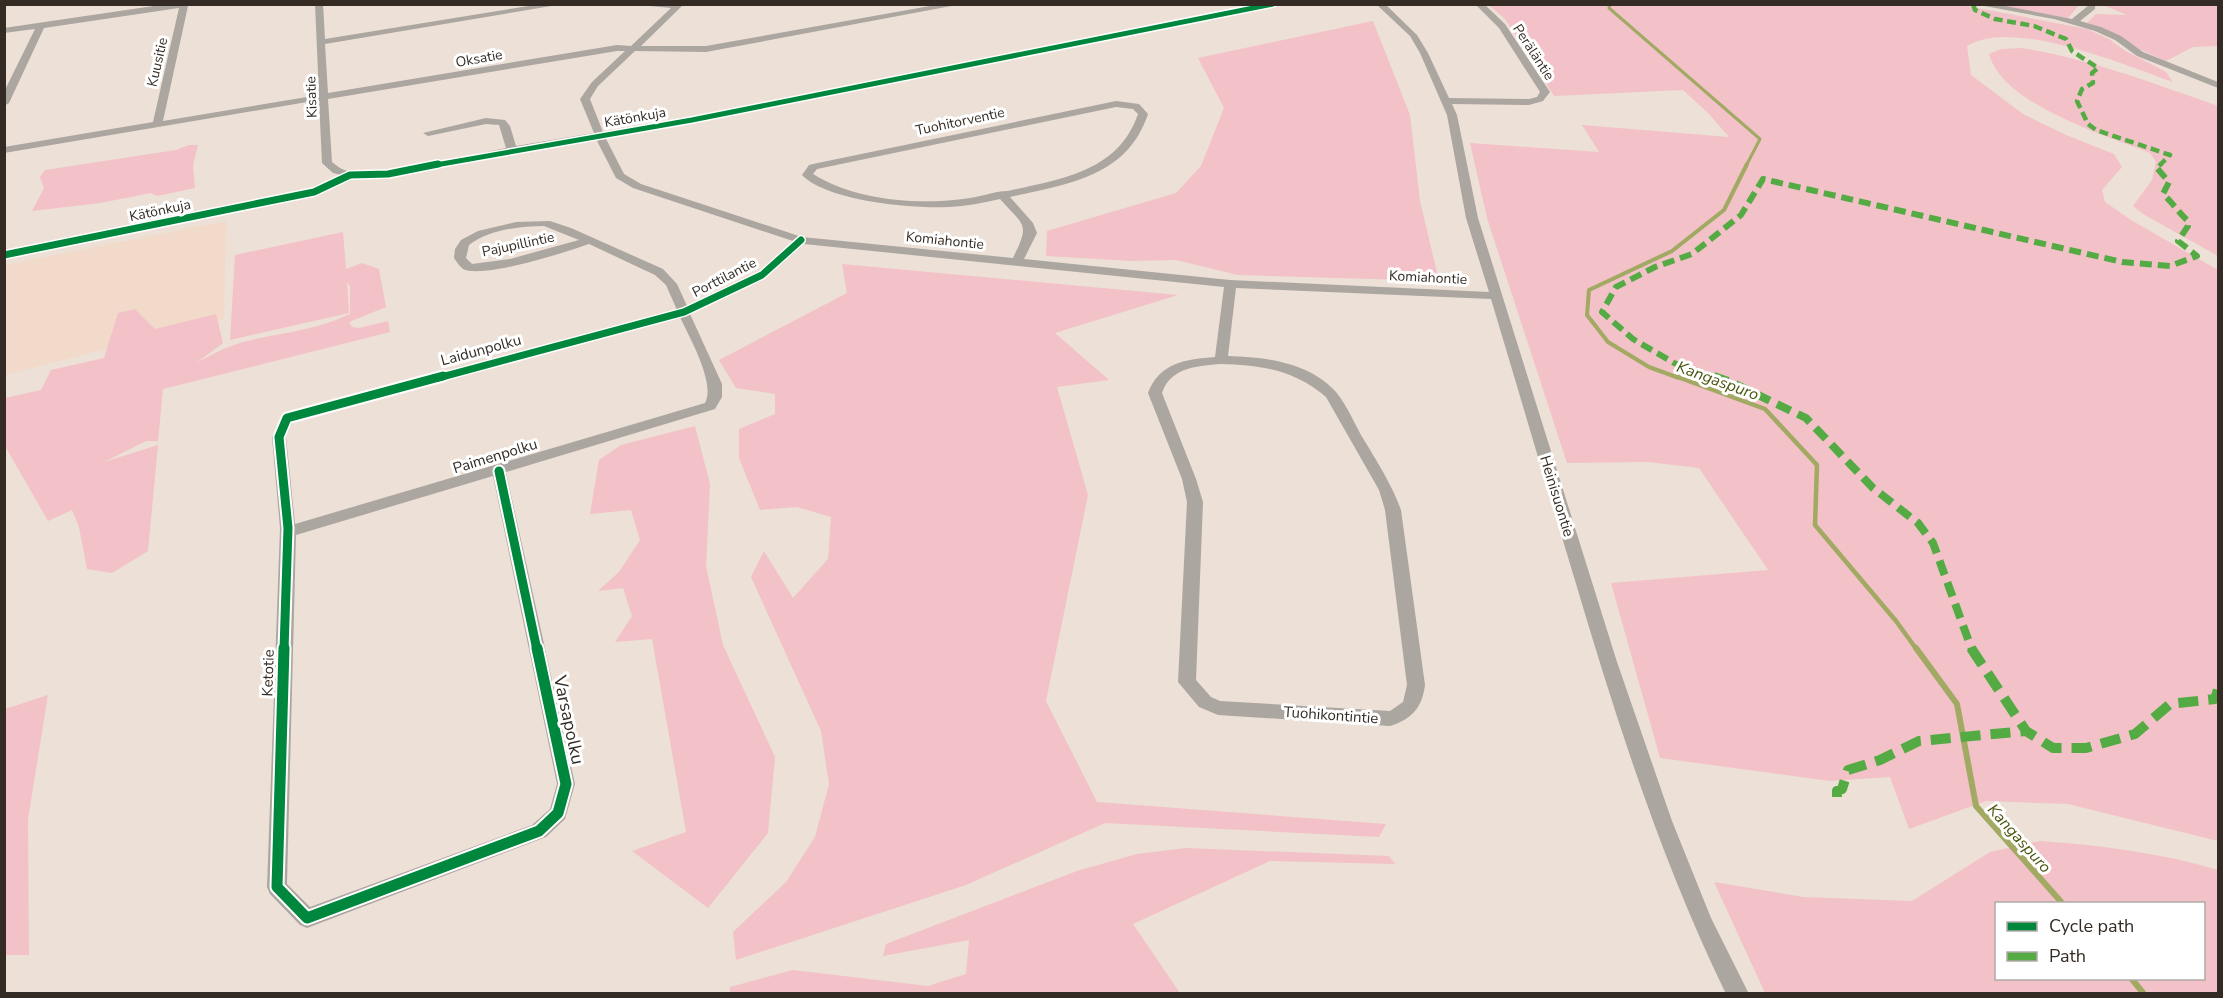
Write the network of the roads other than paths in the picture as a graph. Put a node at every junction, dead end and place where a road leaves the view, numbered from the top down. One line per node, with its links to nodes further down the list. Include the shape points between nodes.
1 (319, 4): 16 (street, Kisatie)
2 (559, 4): 16 (street)
3 (633, 4): 10 (street)
4 (958, 4): 12 (street, Oksatie)
5 (1273, 4): 24 (street, Kätönkuja)
6 (1380, 4): 20 (street, Heinisuontie, via 1413,34)
7 (1479, 4): 20 (street, Peräläntie, via 1502,26 1545,92 1540,99 1529,102)
8 (1978, 4): 13 (street)
9 (186, 5): 14 (street); 22 (street, Kuusitie)
10 (679, 5): 17 (street, Komiahontie)
11 (2092, 7): 13 (street)
12 (910, 8): 17 (street, Oksatie, via 706,49)
13 (2074, 22): 18 (street, via 2109,33 2140,54)
14 (40, 26): 15 (street); 21 (street)
15 (4, 31)
16 (323, 42): 19 (street, Kisatie)
17 (635, 48): 19 (street, Oksatie, via 616,48); 24 (street, Komiahontie, via 595,84 585,99)
18 (2218, 85)
19 (324, 98): 22 (street, Oksatie); 27 (street, Kisatie, via 327,163)
20 (1446, 101): 34 (street, Heinisuontie, via 1472,218)
21 (4, 103)
22 (157, 126): 25 (street, Oksatie)
23 (428, 133): 26 (street, via 486,121 502,122)
24 (600, 137): 26 (street, Kätönkuja); 30 (street, Komiahontie, via 620,176 637,186)
25 (4, 150)
26 (512, 150): 27 (street, Kätönkuja, via 388,174)
27 (350, 175): 31 (street, Kätönkuja, via 314,192)
28 (1000, 194): 28 (street, Tuohitorventie, via 950,204 897,200 842,191 815,182 807,175 813,167 1116,104 1136,106 1143,114 1135,138 1113,160 1091,173); 32 (street, via 1029,225 1031,233)
29 (589, 240): 29 (street, Pajupillintie, via 568,249 491,266 471,268 460,258 461,248 468,240 485,232 534,222 550,224); 35 (street, Pajupillintie, via 659,272 671,284)
30 (801, 240): 32 (street, Komiahontie); 35 (street, Porttilantie, via 762,275)
31 (4, 255)
32 (1017, 262): 33 (street, Komiahontie)
33 (1230, 284): 34 (street, Komiahontie); 36 (street)
34 (1496, 296): 42 (street, Heinisuontie, via 1646,779 1702,922)
35 (684, 312): 37 (street, Pajupillintie, via 717,390); 38 (street, Laidunpolku)
36 (1221, 360): 36 (street, Tuohikontintie, via 1264,361 1293,370 1322,387 1331,395 1386,490 1395,519 1416,684 1414,700 1406,712 1390,719 1218,708 1199,698 1187,682 1195,502 1155,393 1165,374 1182,366)
37 (710, 406): 39 (street, Paimenpolku)
38 (287, 418): 40 (street, Ketotie, via 279,437)
39 (499, 471): 40 (street, Paimenpolku); 41 (street, Varsapolku, via 566,784 558,813 539,831)
40 (288, 532): 41 (street, Ketotie, via 277,886)
41 (307, 918)
42 (1738, 993)

